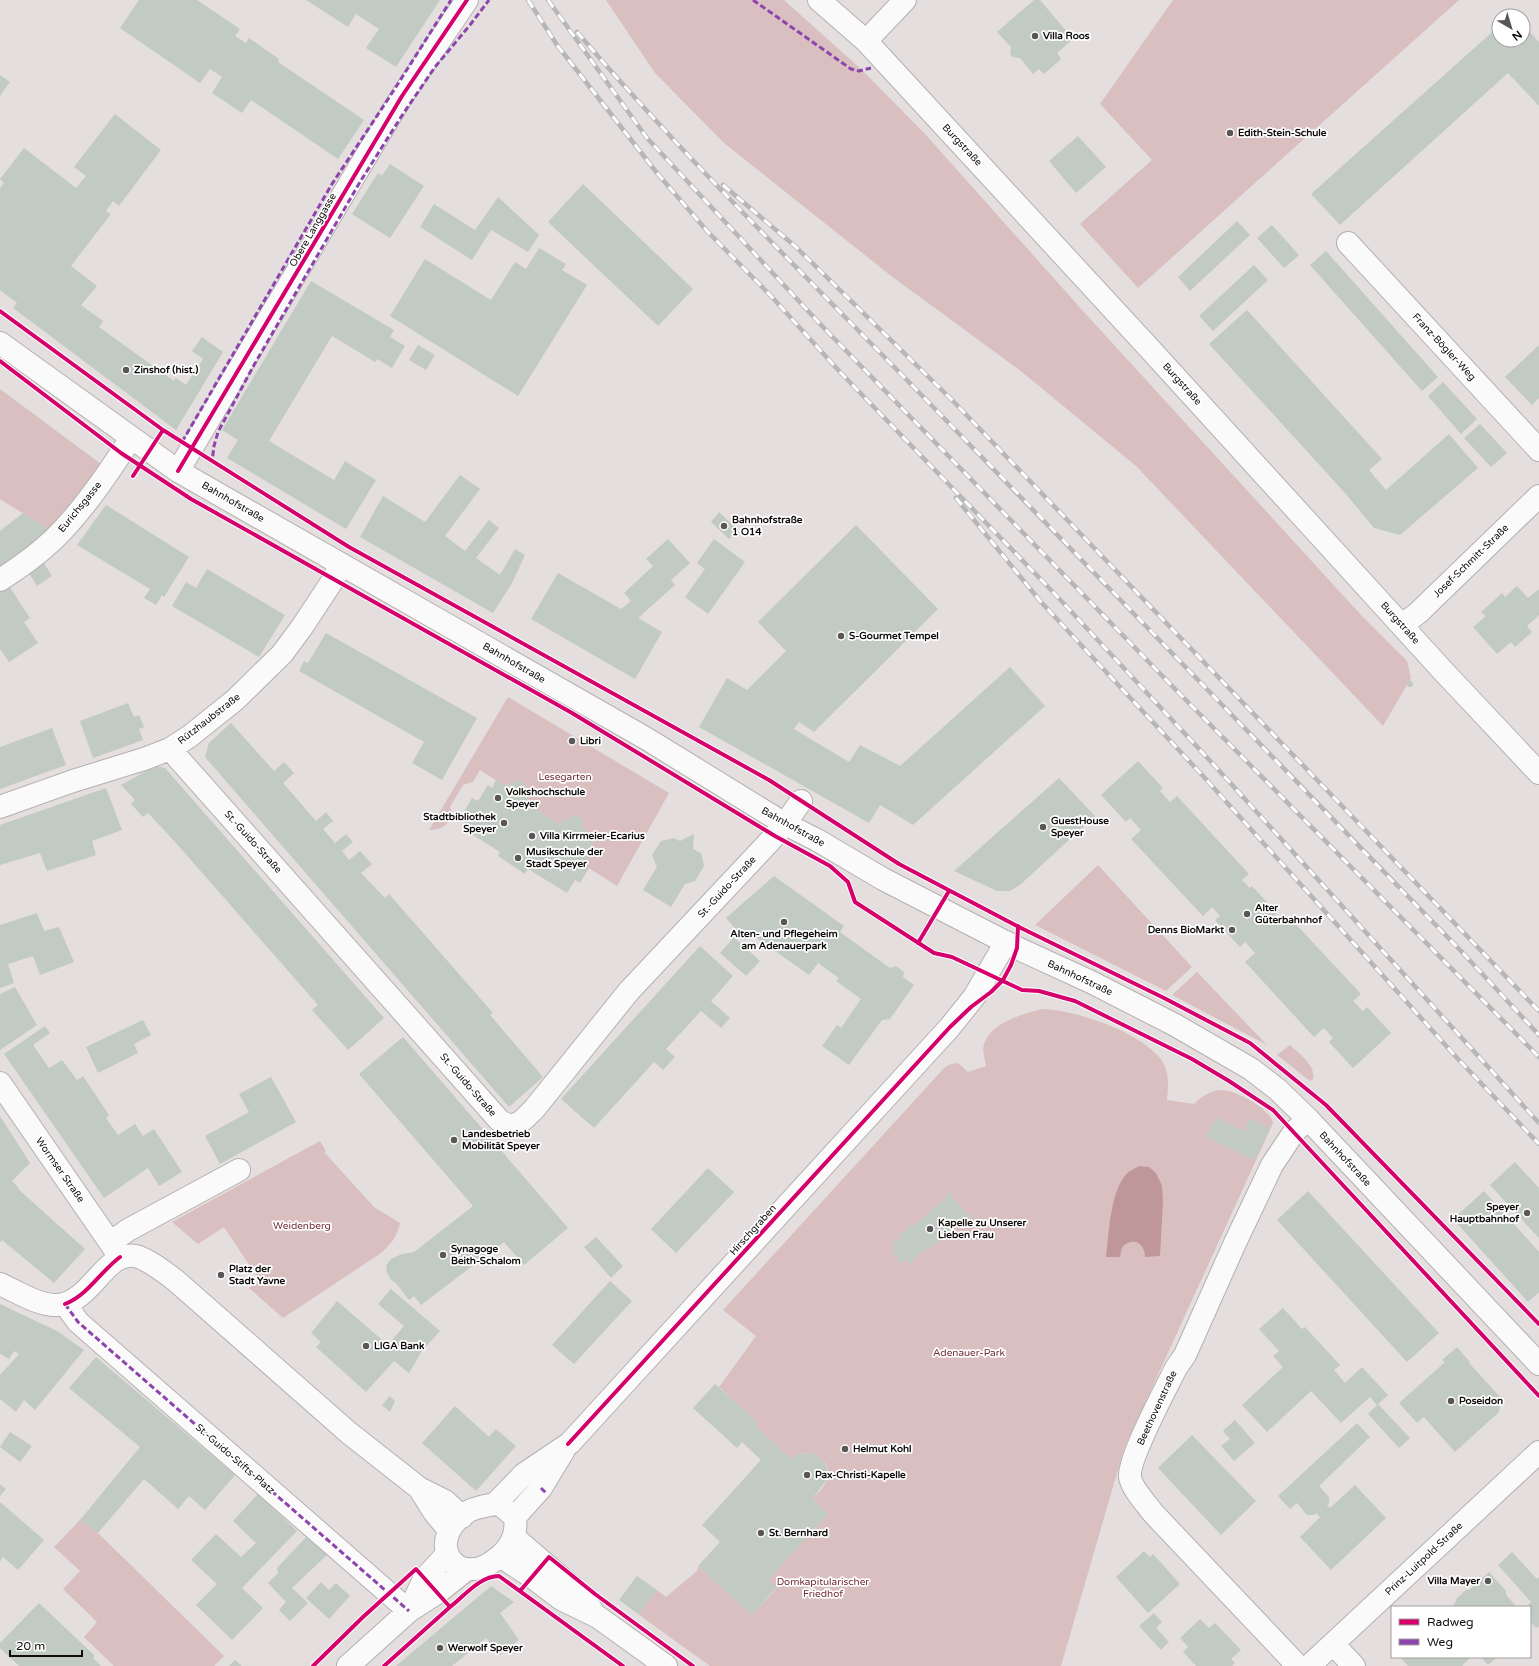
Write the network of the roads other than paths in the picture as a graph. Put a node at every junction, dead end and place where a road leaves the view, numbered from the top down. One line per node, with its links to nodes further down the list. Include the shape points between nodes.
1 (819, 0): 4 (street, Burgstraße)
2 (905, 0): 4 (street)
3 (464, 5): 9 (street, Obere Langgasse, via 419,69)
4 (866, 41): 13 (street, Burgstraße)
5 (1348, 243): 8 (street, Franz-Bögler-Weg)
6 (0, 343): 7 (street, Bahnhofstraße)
7 (131, 438): 9 (street, Bahnhofstraße); 12 (street, Eurichsgasse, via 70,522 38,554)
8 (1539, 450)
9 (178, 471): 11 (street, Bahnhofstraße)
10 (1539, 496): 13 (street, Josef-Schmitt-Straße)
11 (341, 564): 14 (street, Rützhaubstraße, via 302,628 282,654 234,700); 18 (street, Bahnhofstraße, via 647,739)
12 (0, 580)
13 (1402, 625): 15 (street, Burgstraße)
14 (170, 749): 17 (street, Rützhaubstraße); 18 (street, St.-Guido-Straße, via 499,1120 513,1125 522,1121 629,991)
15 (1539, 773)
16 (801, 801): 18 (street, St.-Guido-Straße)
17 (0, 807)
18 (785, 824): 19 (street, Bahnhofstraße)
19 (1006, 942): 21 (street, Bahnhofstraße, via 1175,1025 1251,1069 1277,1089); 27 (street, Hirschgraben, via 974,997 950,1027)
20 (0, 1083): 23 (street, Wormser Straße)
21 (1308, 1119): 26 (street, Bahnhofstraße); 41 (street, Beethovenstraße, via 1294,1132 1272,1165 1185,1355 1176,1368 1134,1457 1130,1478 1153,1513)
22 (239, 1170): 23 (street, via 128,1230)
23 (115, 1250): 25 (street, via 110,1264 83,1294); 31 (street, via 160,1268 175,1280 349,1433 419,1488 434,1512)
24 (0, 1284): 25 (street, via 46,1305)
25 (65, 1304): 36 (street, St.-Guido-Stifts-Platz, via 78,1322)
26 (1539, 1364)
27 (568, 1444): 29 (street, Hirschgraben, via 524,1474); 30 (street, Hirschgraben, via 541,1488)
28 (1539, 1452): 38 (street, Prinz-Luitpold-Straße)
29 (495, 1504): 30 (street, via 508,1510); 31 (street, via 477,1508)
30 (515, 1517): 32 (street)
31 (455, 1523): 33 (street, via 445,1545)
32 (515, 1538): 34 (street); 37 (street, via 571,1586)
33 (447, 1554): 35 (street, via 456,1565); 36 (street, via 424,1579)
34 (500, 1556): 35 (street, via 481,1567); 37 (street, via 561,1599)
35 (466, 1570): 36 (street)
36 (409, 1611): 39 (street)
37 (598, 1617): 40 (street)
38 (1333, 1644): 42 (street, Prinz-Luitpold-Straße); 43 (street)
39 (348, 1666)
40 (666, 1666)
41 (1298, 1666)
42 (1309, 1666)
43 (1354, 1666)

